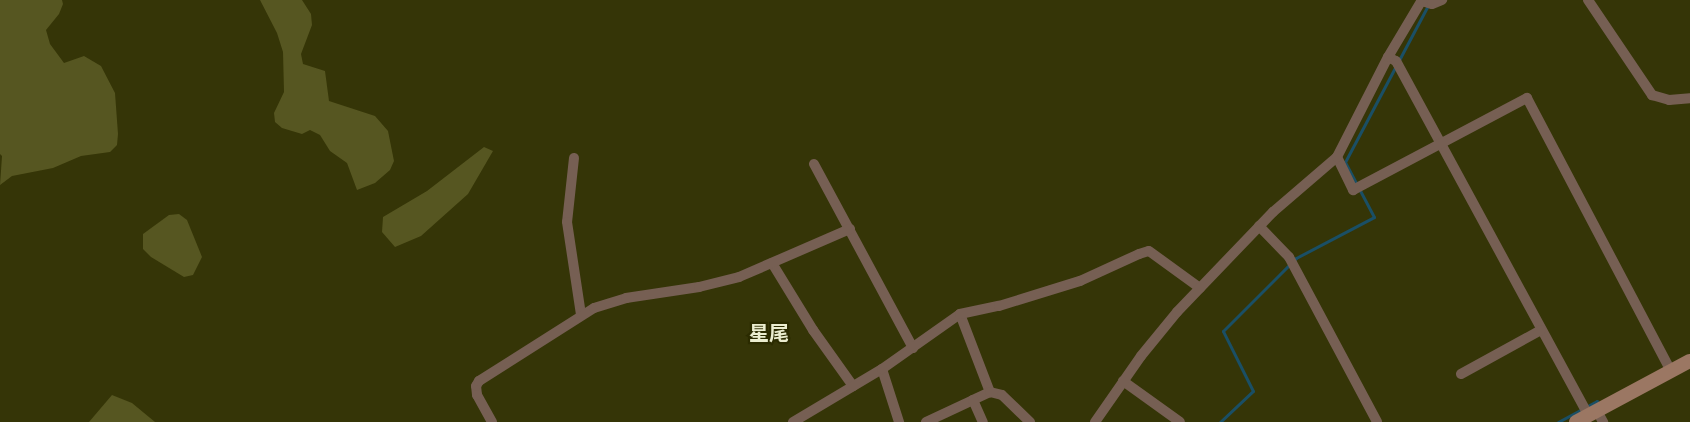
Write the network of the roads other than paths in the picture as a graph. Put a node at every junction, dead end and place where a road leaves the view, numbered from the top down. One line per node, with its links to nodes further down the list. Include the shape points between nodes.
1 (1422, 0): 2 (street, via 1432,4); 4 (street)
2 (1442, 0)
3 (1588, 0): 5 (street, via 1652,95 1669,100)
4 (1388, 57): 6 (street, via 1396,61); 7 (street)
5 (1690, 98)
6 (1442, 144): 7 (street, via 1354,190); 16 (street); 20 (street, via 1526,98)
7 (1337, 157): 10 (street)
8 (574, 158): 15 (street, via 567,222)
9 (814, 164): 11 (street)
10 (1259, 226): 13 (street); 35 (street, via 1289,257)
11 (850, 229): 12 (street); 17 (street)
12 (772, 263): 15 (street, via 720,283 608,302); 23 (street)
13 (1200, 288): 14 (street, via 1149,251 1080,282); 22 (street, via 1158,334)
14 (960, 314): 17 (street); 24 (street)
15 (581, 315): 27 (street, via 479,381 477,395)
16 (1541, 330): 21 (street); 26 (street)
17 (913, 348): 19 (street)
18 (1690, 361): 20 (street)
19 (882, 369): 23 (street); 29 (street)
20 (1671, 371): 26 (street)
21 (1461, 374)
22 (1123, 381): 33 (street); 34 (street)
23 (853, 386): 28 (street)
24 (990, 392): 25 (street); 32 (street, via 1002,395)
25 (973, 400): 30 (street); 31 (street)
26 (1591, 418)
27 (492, 422)
28 (793, 422)
29 (899, 422)
30 (926, 422)
31 (983, 422)
32 (1030, 422)
33 (1095, 422)
34 (1180, 422)
35 (1377, 422)

